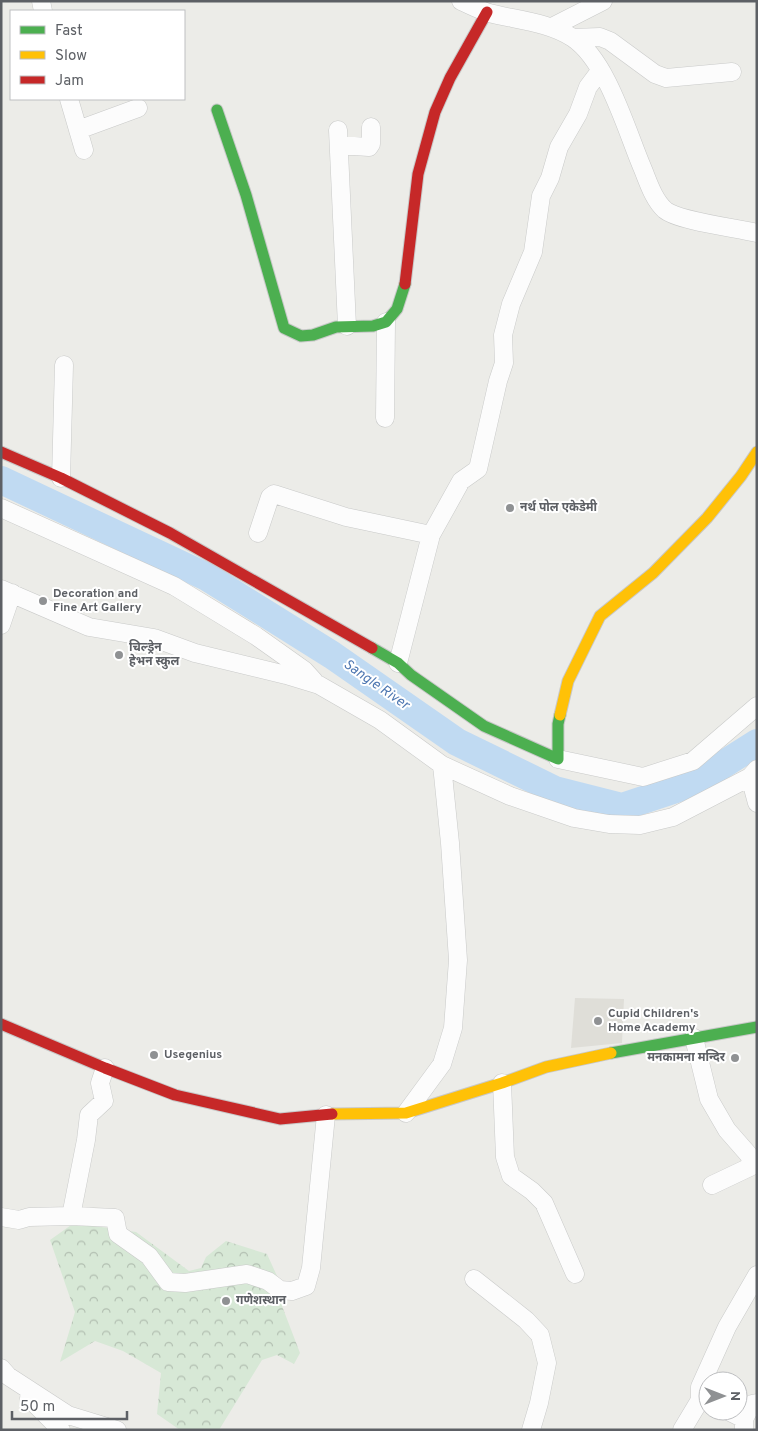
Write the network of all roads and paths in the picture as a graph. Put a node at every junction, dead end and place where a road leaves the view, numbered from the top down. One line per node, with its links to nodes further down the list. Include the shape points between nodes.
1 (461, 1): 3 (street)
2 (603, 1): 4 (street)
3 (487, 12): 4 (street); 15 (street, via 434,112 418,174 406,281 397,309)
4 (552, 27): 5 (street)
5 (573, 38): 6 (street, via 592,55); 7 (street, via 600,37 610,41 654,74 666,78)
6 (600, 71): 14 (street, via 652,191 665,210 678,217); 24 (street, via 588,87 578,114 559,147 541,196 534,252 511,304 503,334 504,363 478,469 461,481)
7 (732, 72)
8 (69, 100): 12 (street)
9 (138, 108): 12 (street)
10 (217, 110): 16 (street, via 246,195 284,328 301,336)
11 (371, 127): 16 (street, via 371,146 339,138)
12 (78, 130): 13 (street)
13 (84, 150)
14 (757, 233)
15 (386, 322): 16 (street, via 373,326); 18 (street)
16 (347, 326)
17 (64, 365): 21 (street)
18 (385, 418)
19 (1, 452): 21 (street)
20 (757, 452): 30 (street, via 707,518 653,573 600,616 568,681 558,724)
21 (61, 478): 27 (street, via 170,533)
22 (1, 508): 28 (street, via 174,586 256,636 304,670)
23 (258, 533): 24 (street, via 270,497 274,494 346,517)
24 (431, 536): 27 (street)
25 (7, 591): 26 (street); 28 (street, via 89,627 154,638 195,653)
26 (1, 624)
27 (398, 663): 30 (street, via 484,726)
28 (319, 685): 31 (street, via 380,720)
29 (757, 706): 30 (street, via 693,761 643,777)
30 (558, 760)
31 (442, 765): 32 (street, via 510,796 574,818 640,825 673,817); 39 (street, via 458,960 453,1028 442,1064)
32 (754, 773): 33 (street)
33 (757, 803)
34 (1, 1024): 37 (street)
35 (756, 1028): 36 (street)
36 (694, 1038): 38 (street, via 546,1067); 41 (street, via 709,1100 727,1130 752,1161 750,1167)
37 (105, 1068): 40 (street, via 175,1094 280,1119); 42 (street, via 100,1083 104,1101 89,1115)
38 (502, 1083): 39 (street); 44 (street, via 504,1157 511,1176 544,1203)
39 (406, 1113): 40 (street)
40 (326, 1115): 42 (street, via 311,1268 306,1286 292,1291 280,1290 268,1280 247,1274 185,1284 168,1282 149,1256 118,1234 114,1218)
41 (712, 1185)
42 (71, 1216): 43 (street, via 19,1220)
43 (1, 1217)
44 (575, 1274)
45 (757, 1275): 47 (street, via 727,1327)
46 (474, 1279): 54 (street, via 540,1334 547,1363)
47 (707, 1371)
48 (5, 1372): 52 (street); 53 (street, via 68,1415)
49 (757, 1403): 51 (street, via 752,1404)
50 (698, 1409): 55 (street)
51 (744, 1425)
52 (61, 1430)
53 (117, 1430)
54 (530, 1430)
55 (682, 1430)

